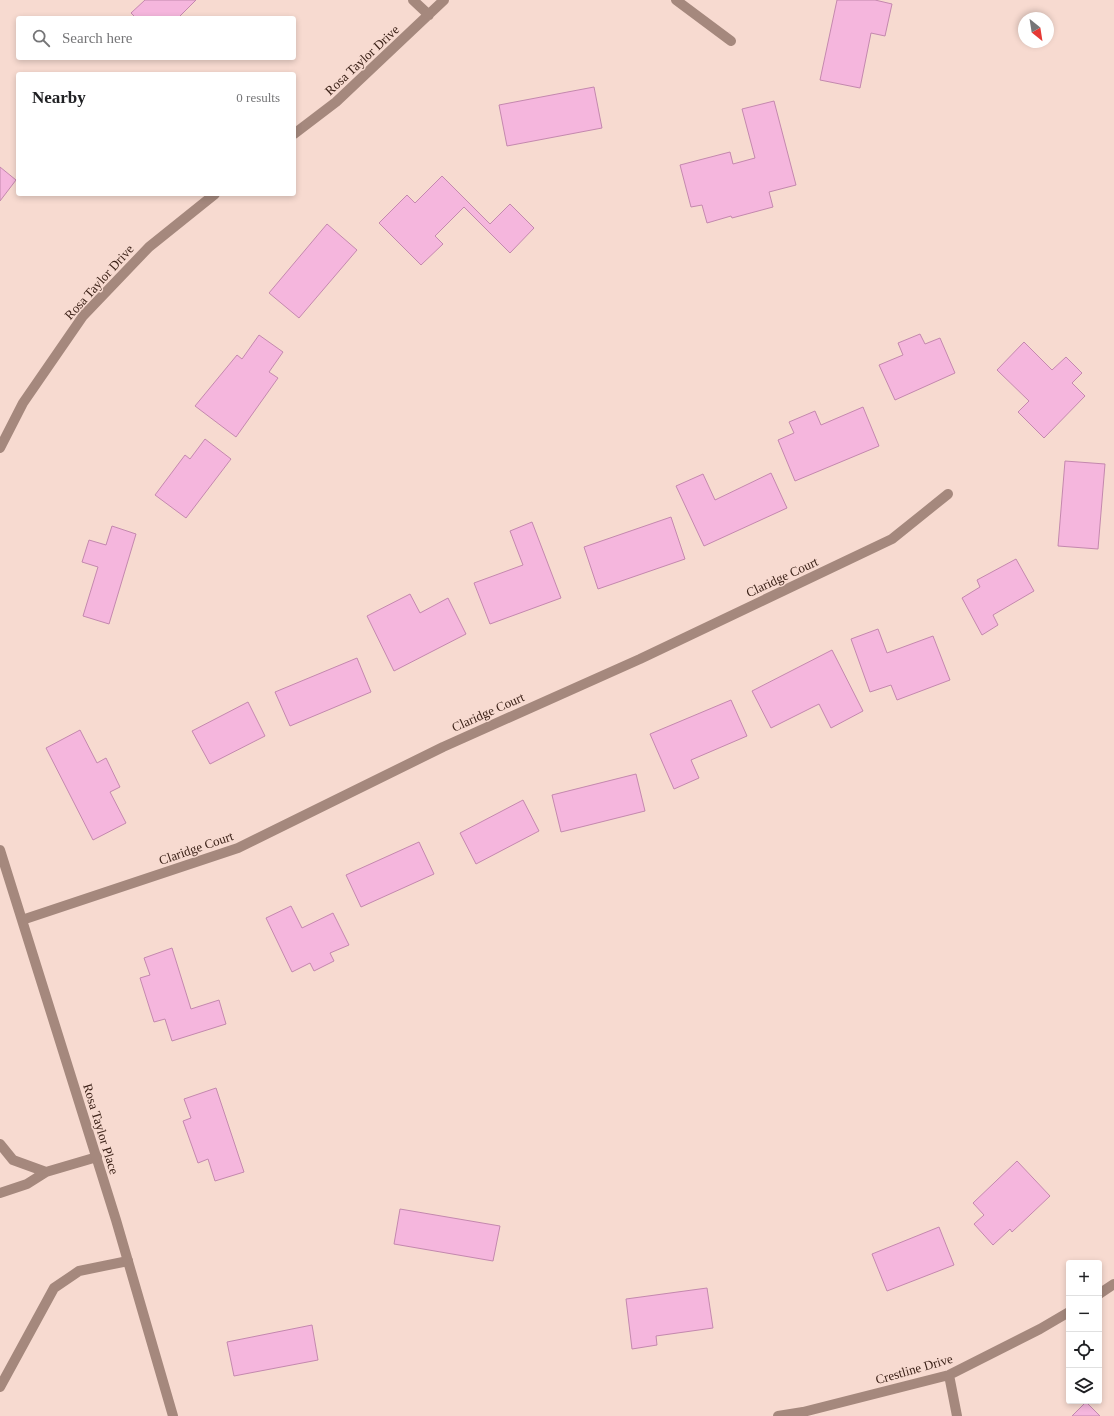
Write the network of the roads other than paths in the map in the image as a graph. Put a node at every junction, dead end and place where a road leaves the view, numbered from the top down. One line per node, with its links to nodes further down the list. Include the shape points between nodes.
1 (413, 0): 4 (street)
2 (444, 0): 4 (street, Rosa Taylor Drive)
3 (676, 0): 5 (street)
4 (429, 15): 6 (street, Rosa Taylor Drive, via 336,102)
5 (731, 41)
6 (296, 132)
7 (213, 196): 8 (street, Rosa Taylor Drive, via 149,247 83,316 23,403)
8 (0, 448)
9 (948, 494): 11 (street, Claridge Court, via 892,539 640,659 443,747 238,848)
10 (0, 850): 11 (street, Rosa Taylor Place)
11 (22, 920): 13 (street, Rosa Taylor Place)
12 (0, 1144): 14 (street, via 13,1160)
13 (96, 1157): 14 (street); 16 (street, Rosa Taylor Place)
14 (46, 1172): 15 (street, via 27,1184)
15 (0, 1192)
16 (128, 1261): 21 (street, via 79,1271 54,1288); 22 (street, Rosa Taylor Place)
17 (1114, 1284): 18 (street)
18 (1102, 1292)
19 (1066, 1314): 20 (street, Crestline Drive)
20 (949, 1375): 23 (street, Crestline Drive, via 804,1412); 24 (street)
21 (0, 1387)
22 (173, 1416)
23 (778, 1416)
24 (957, 1416)

